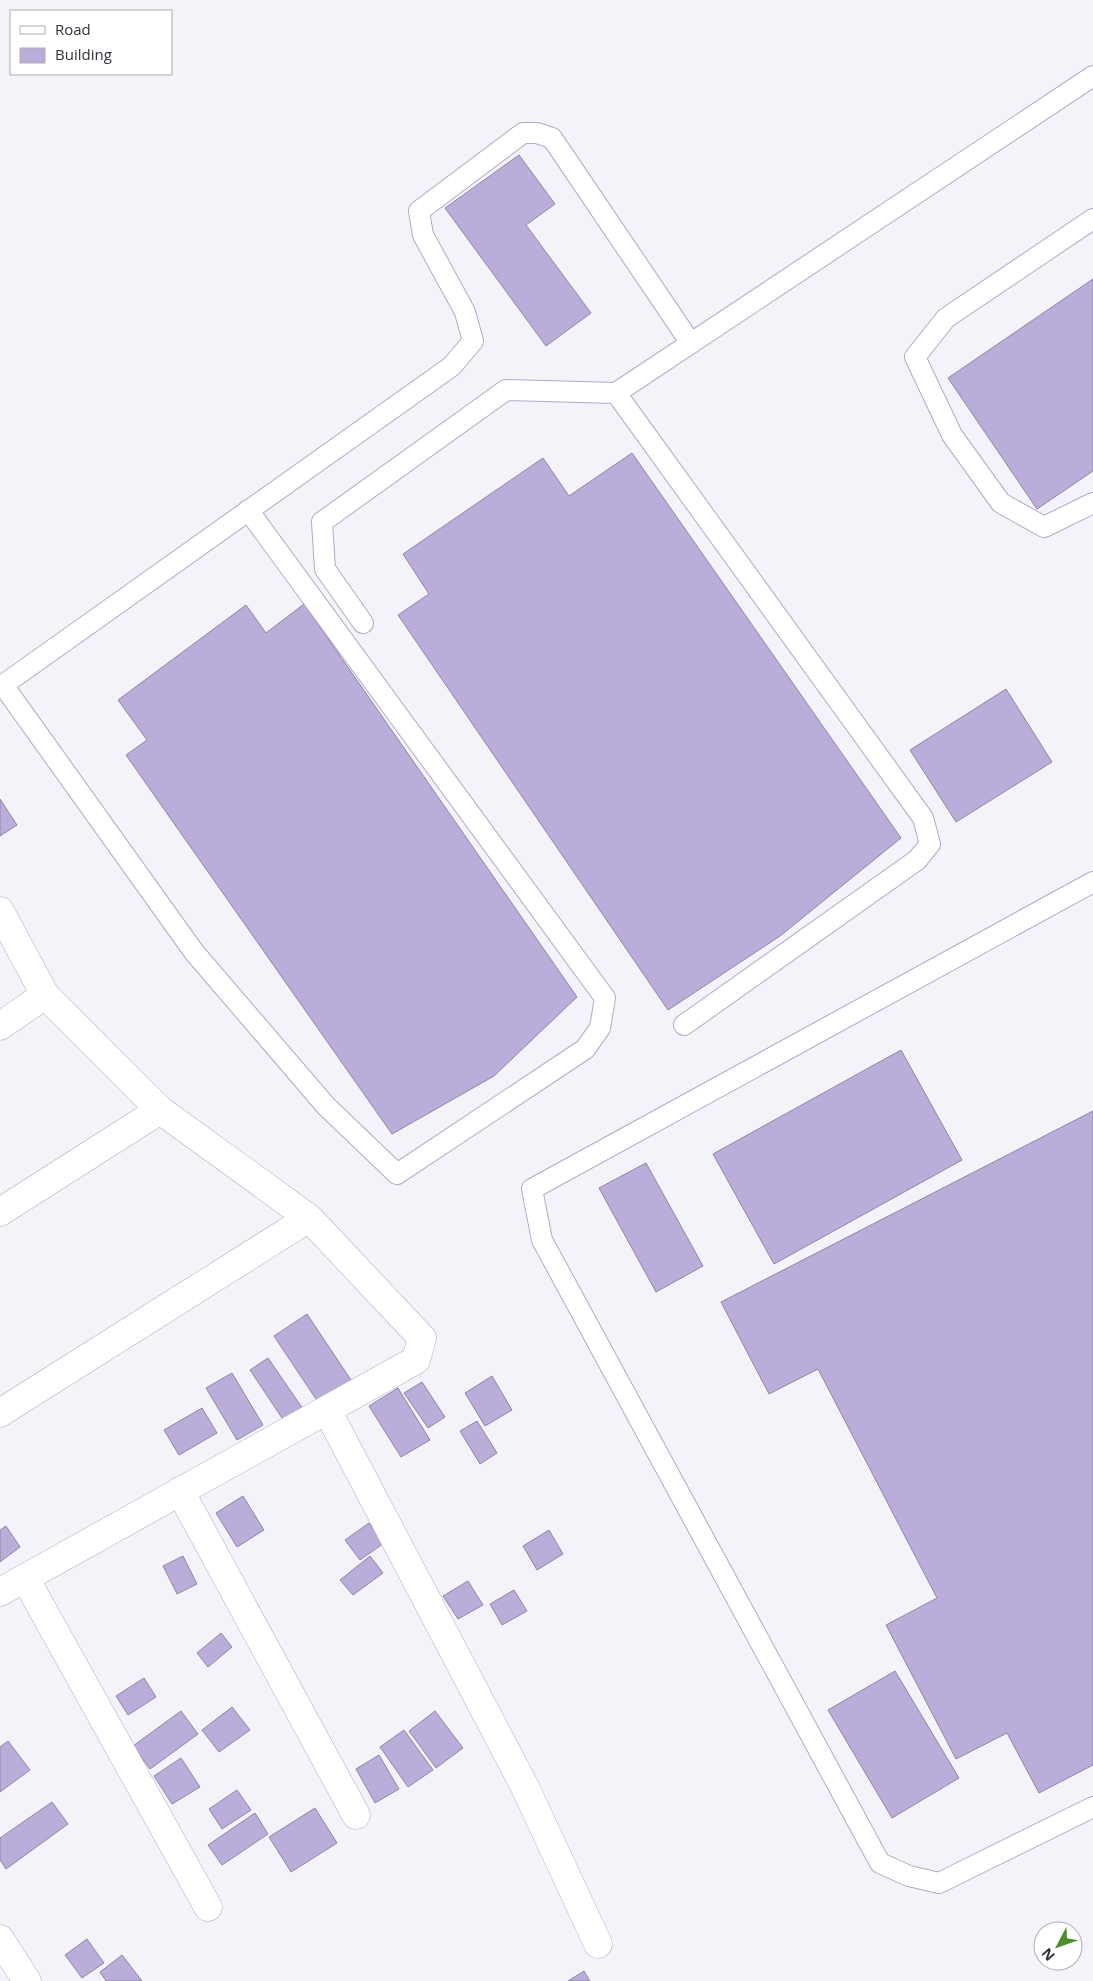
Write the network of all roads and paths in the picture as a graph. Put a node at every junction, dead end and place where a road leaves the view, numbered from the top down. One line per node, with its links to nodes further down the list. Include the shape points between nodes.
1 (1093, 76): 3 (lane)
2 (1093, 219): 5 (lane, via 946,318 915,357 952,435 1001,503 1044,528)
3 (690, 342): 4 (lane); 6 (lane, via 552,138 523,133 419,211 423,235 465,312 473,341 452,366)
4 (616, 393): 7 (lane, via 506,390 322,522 325,569); 11 (lane, via 923,818 930,844 917,860)
5 (1093, 503)
6 (248, 510): 6 (lane, via 605,998 600,1028 585,1049 397,1174 326,1106 194,952 3,686)
7 (363, 623)
8 (1093, 882): 21 (lane, via 532,1189 542,1240 880,1863 909,1876 939,1883)
9 (0, 911): 10 (street)
10 (45, 995): 12 (street); 13 (street)
11 (684, 1025)
12 (0, 1026)
13 (160, 1110): 14 (street); 15 (street)
14 (0, 1212)
15 (310, 1218): 16 (street, via 422,1338 416,1360); 17 (street)
16 (327, 1410): 18 (street); 25 (street, via 525,1787)
17 (0, 1413)
18 (180, 1492): 19 (street); 22 (street)
19 (26, 1578): 20 (street); 23 (street)
20 (0, 1592)
21 (1093, 1807)
22 (356, 1815)
23 (208, 1907)
24 (0, 1939): 26 (street)
25 (598, 1944)
26 (27, 1981)

